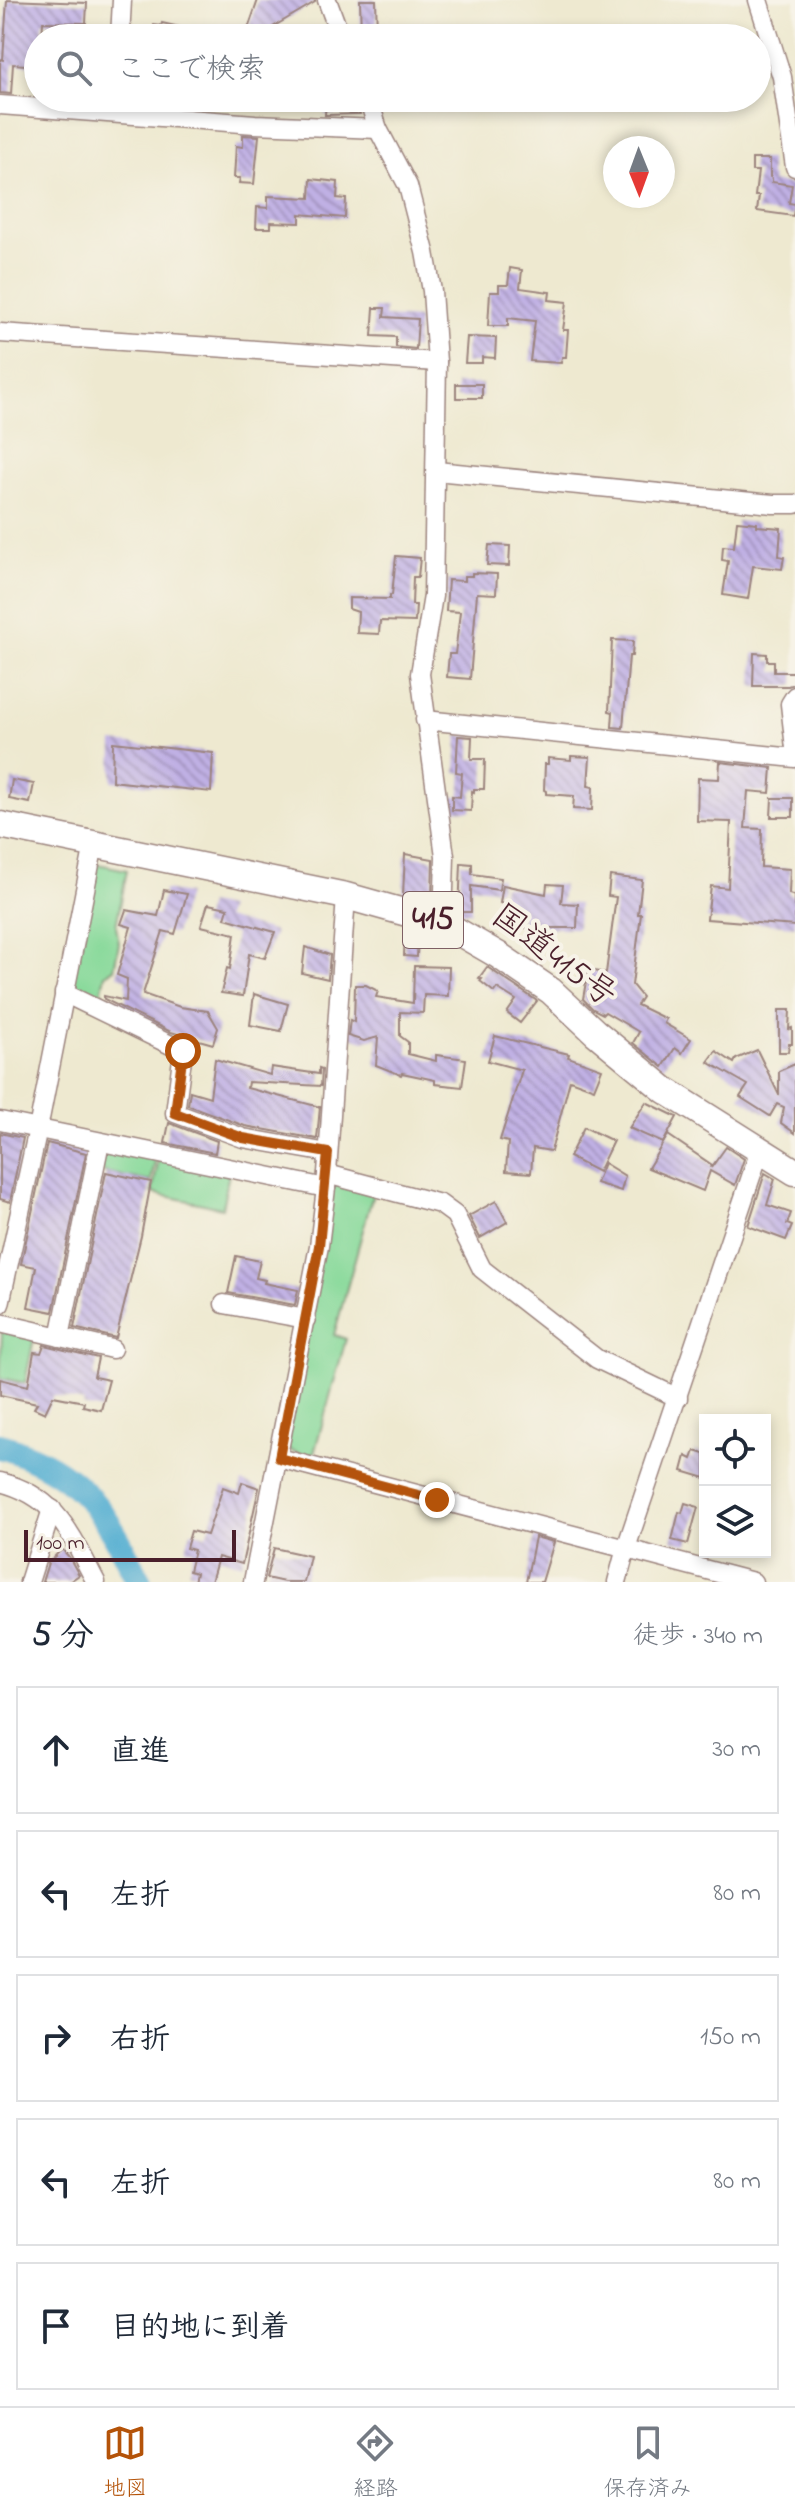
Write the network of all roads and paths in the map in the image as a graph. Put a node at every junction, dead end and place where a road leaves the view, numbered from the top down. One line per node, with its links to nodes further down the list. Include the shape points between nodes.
1 (122, 0): 4 (street)
2 (327, 0): 5 (street)
3 (758, 0): 6 (street)
4 (121, 24)
5 (336, 24)
6 (765, 24)
7 (771, 42): 13 (street, via 782,77)
8 (0, 105): 9 (street)
9 (24, 105)
10 (167, 112): 12 (street, via 255,124)
11 (373, 112): 12 (street)
12 (378, 129): 15 (street, via 408,186 425,252)
13 (795, 167)
14 (0, 333): 15 (street)
15 (437, 362): 16 (street)
16 (436, 471): 17 (street); 19 (street, via 433,596 420,674)
17 (795, 504)
18 (795, 696): 20 (street, via 790,704)
19 (425, 720): 21 (street); 25 (street, via 445,856)
20 (795, 748)
21 (795, 758)
22 (0, 825): 23 (highway, 国道415号 / 415)
23 (94, 844): 24 (highway, 国道415号 / 415); 26 (street)
24 (346, 896): 25 (highway, 国道415号 / 415); 32 (street)
25 (443, 923): 31 (highway, 国道415号 / 415, via 551,991 665,1090)
26 (64, 993): 28 (street); 29 (street, via 183,1051 175,1113)
27 (0, 1121): 28 (street)
28 (38, 1129): 30 (street); 36 (street)
29 (243, 1138): 32 (street); 33 (street)
30 (100, 1142): 33 (street); 40 (street)
31 (760, 1150): 34 (highway, 国道415号 / 415); 42 (street)
32 (328, 1153): 35 (street)
33 (238, 1170): 35 (street)
34 (795, 1172)
35 (326, 1181): 38 (street); 42 (street, via 440,1204 455,1215 482,1269 597,1359)
36 (0, 1304)
37 (224, 1304): 38 (street)
38 (306, 1319): 43 (street)
39 (0, 1323): 40 (street)
40 (60, 1337): 41 (street)
41 (112, 1349)
42 (678, 1398): 46 (street)
43 (279, 1458): 46 (street); 49 (street)
44 (0, 1482): 45 (street)
45 (52, 1509): 47 (street); 48 (street)
46 (626, 1548): 50 (street); 51 (street)
47 (29, 1582)
48 (96, 1582)
49 (253, 1582)
50 (617, 1582)
51 (753, 1582)

